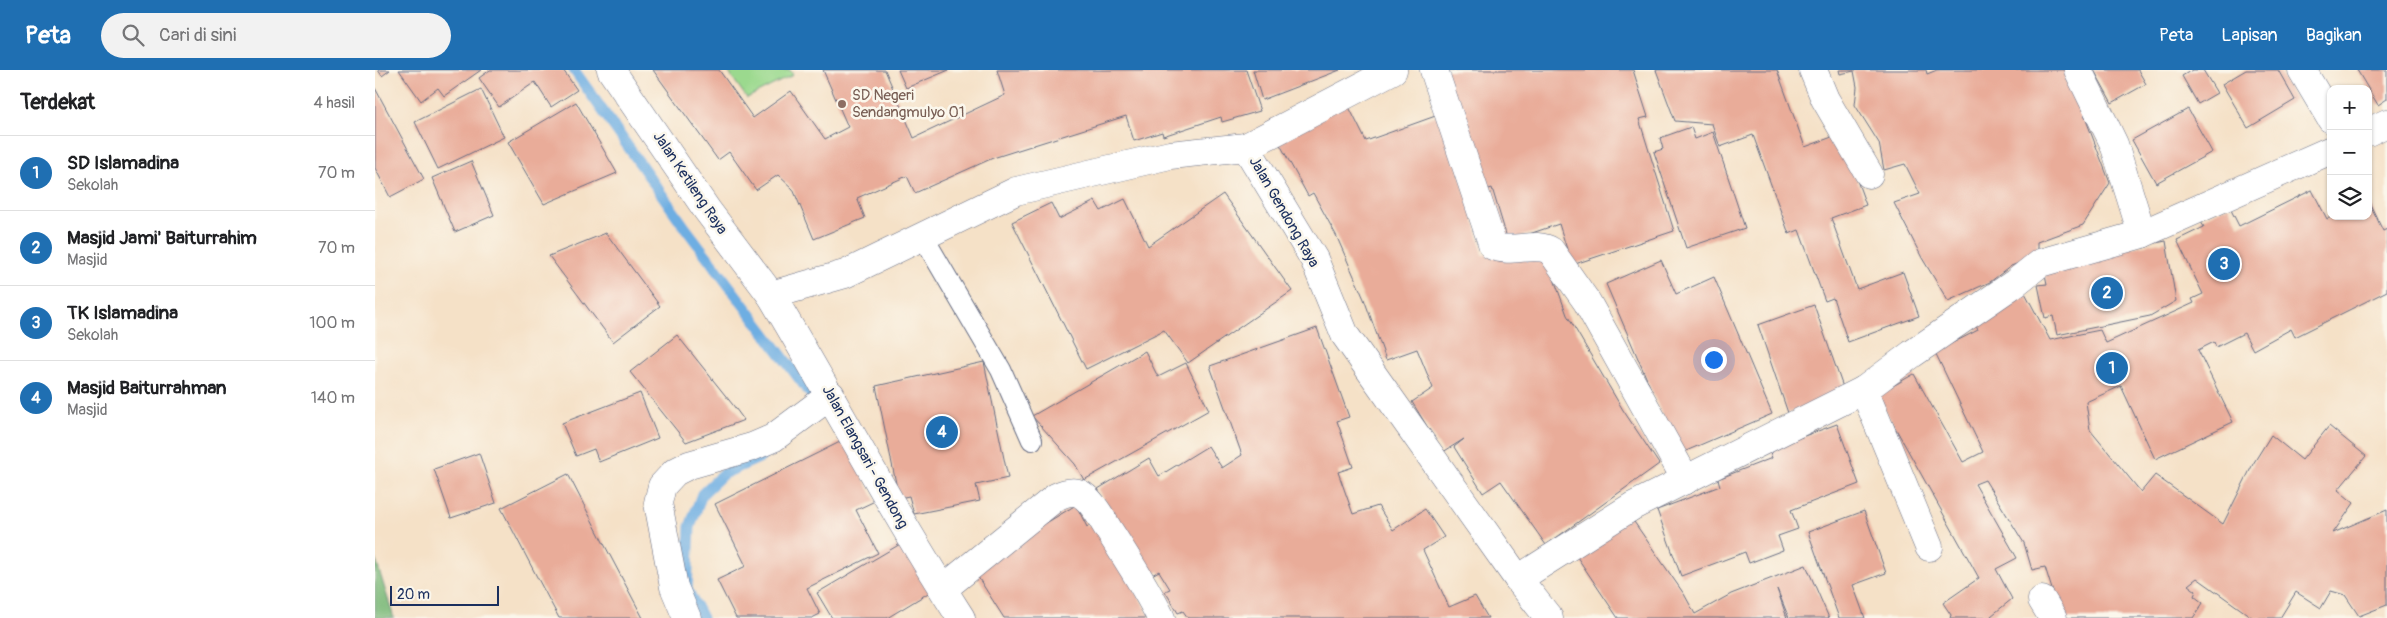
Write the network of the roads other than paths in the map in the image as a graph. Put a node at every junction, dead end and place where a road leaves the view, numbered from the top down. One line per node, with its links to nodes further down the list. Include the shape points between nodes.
1 (611, 70): 15 (street, Jalan Ketileng Raya, via 707,210)
2 (1393, 70): 10 (street)
3 (1434, 70): 19 (street, via 1493,246 1519,250 1546,247 1551,251 1587,302)
4 (1813, 70): 12 (street, via 1825,98)
5 (2078, 70): 13 (street, via 2113,144)
6 (2302, 70): 7 (street)
7 (2327, 112)
8 (2387, 123): 9 (street)
9 (2372, 130)
10 (1246, 147): 14 (street, Jalan Gendong Raya, via 1170,155 1016,192); 21 (street, Jalan Gendong Raya, via 1314,259 1345,336)
11 (2327, 152): 13 (street)
12 (1869, 174)
13 (2142, 234): 16 (street, via 2040,262)
14 (922, 235): 15 (street, Jalan Gendong Raya, via 845,274); 18 (lane, via 1001,370)
15 (771, 295): 17 (street, Jalan Elangsari - Gendong)
16 (1864, 390): 19 (street); 20 (street)
17 (822, 401): 22 (street, Jalan Elangsari - Gendong); 23 (street, via 773,438 675,472 662,486 659,503 674,587)
18 (1033, 440)
19 (1686, 480): 21 (street, via 1633,506)
20 (1929, 547)
21 (1518, 579): 26 (street, Jalan Gendong Raya)
22 (943, 589): 24 (street, Jalan Elangsari - Gendong); 25 (street, via 1056,497 1065,492 1076,492 1085,497 1100,517 1149,593)
23 (687, 618)
24 (961, 618)
25 (1161, 618)
26 (1549, 618)

